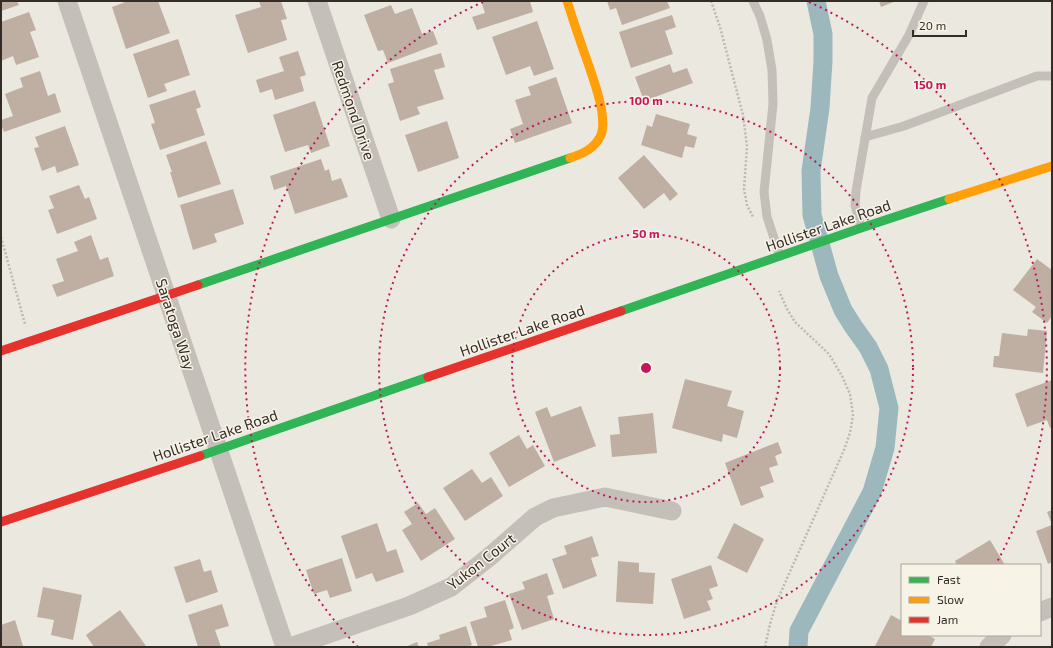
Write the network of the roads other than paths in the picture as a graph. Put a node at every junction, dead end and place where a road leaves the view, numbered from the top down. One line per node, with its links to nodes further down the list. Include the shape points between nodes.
1 (67, 1): 12 (street, Saratoga Way)
2 (317, 1): 9 (street, Redmond Drive)
3 (566, 1): 9 (street, via 602,109 604,124 600,139 590,150 580,155)
4 (753, 1): 11 (lane, via 767,40 772,70 772,104 764,192 767,217)
5 (924, 1): 7 (lane, via 909,35 872,98)
6 (1052, 76): 7 (lane, via 1037,76 904,126)
7 (865, 137): 10 (lane, via 855,205)
8 (1052, 166): 10 (street, Hollister Lake Road)
9 (391, 219): 12 (street)
10 (861, 228): 11 (street, Hollister Lake Road)
11 (780, 256): 14 (street, Hollister Lake Road)
12 (166, 296): 13 (street); 14 (street, Saratoga Way)
13 (1, 351)
14 (218, 450): 16 (street, Hollister Lake Road); 20 (street, Saratoga Way)
15 (672, 511): 21 (street, Yukon Court, via 605,497 553,508 535,517 451,586 410,606)
16 (1, 522)
17 (1052, 607): 18 (street)
18 (1041, 612)
19 (1001, 636): 22 (street)
20 (285, 647)
21 (290, 647)
22 (989, 647)

